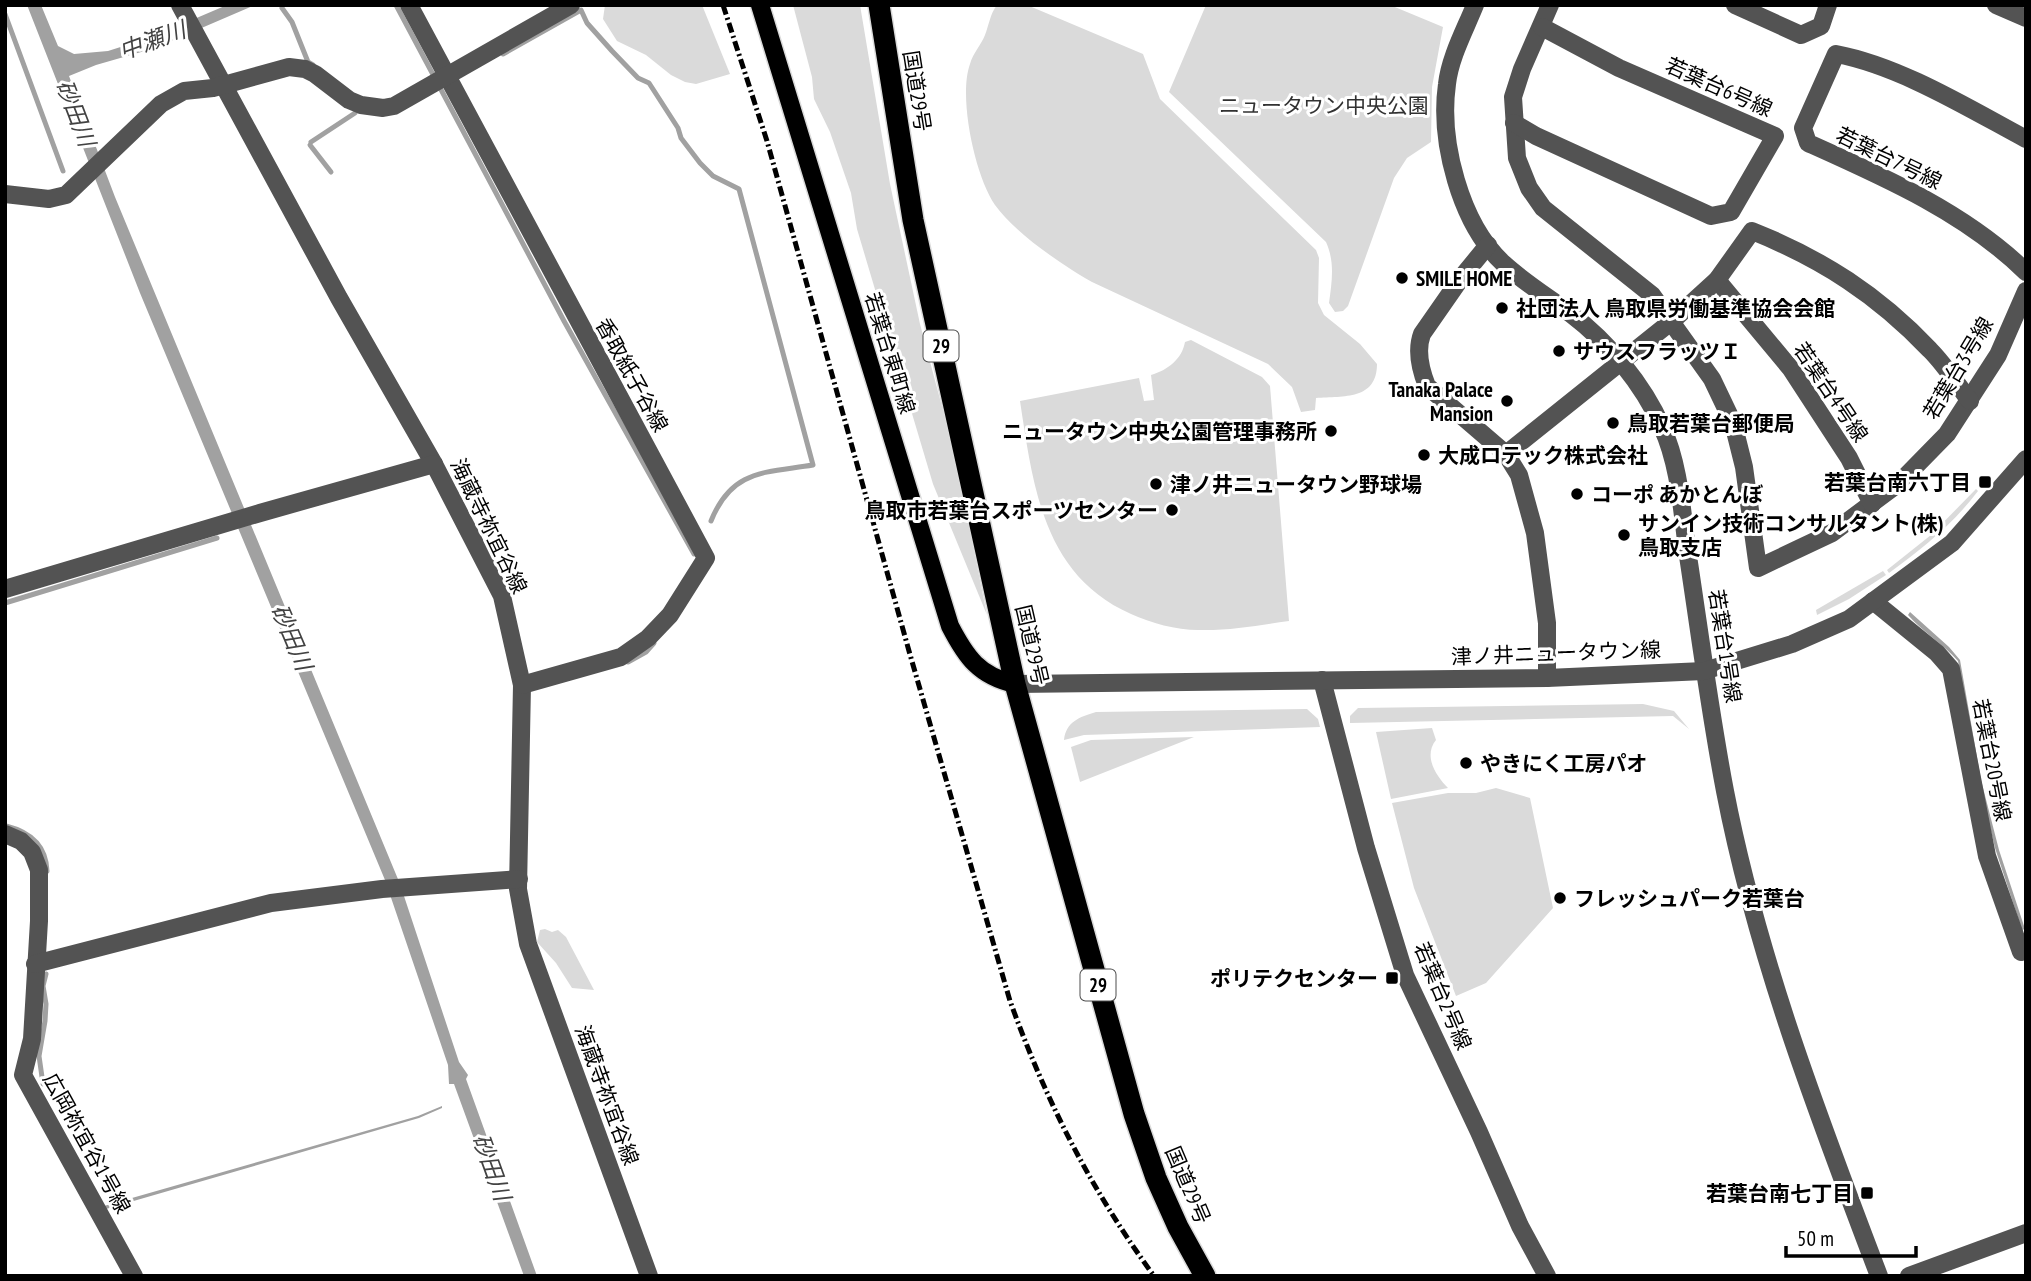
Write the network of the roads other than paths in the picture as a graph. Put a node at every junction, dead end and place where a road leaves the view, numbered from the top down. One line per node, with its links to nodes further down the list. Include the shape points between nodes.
1 (409, 5): 13 (street, 香取紙子谷線)
2 (571, 5): 13 (street)
3 (760, 5): 34 (main road, 若葉台東町線, via 950,626 963,651 979,668)
4 (879, 5): 34 (highway, 国道29号 / 29, via 913,220)
5 (1475, 5): 18 (street, 若葉台1号線, via 1450,69 1445,132 1459,189)
6 (1550, 5): 12 (street, 若葉台3号線)
7 (1735, 5): 8 (street, via 1801,35 1821,26)
8 (1828, 5)
9 (1996, 5): 10 (street)
10 (2026, 18)
11 (189, 20): 14 (street, 海蔵寺祢宜谷線)
12 (1542, 27): 15 (street, 若葉台3号線, via 1513,97); 15 (street, 若葉台6号線, via 1619,68 1775,136 1731,212 1711,216)
13 (447, 76): 14 (street, via 383,108 349,100 315,74 297,68 273,70); 35 (street, 香取紙子谷線, via 706,558 670,615 621,657)
14 (225, 85): 17 (street, via 172,96 74,189 57,198); 27 (street, 海蔵寺祢宜谷線)
15 (1514, 123): 22 (street, 若葉台3号線, via 1517,158 1543,208 1652,295)
16 (2026, 139): 19 (street, 若葉台7号線, via 1946,96 1862,59 1836,54 1803,128 1808,144 1925,199)
17 (5, 194)
18 (1488, 245): 23 (street, 若葉台1号線, via 1501,262 1591,331); 25 (street, via 1419,342 1427,386)
19 (2026, 272)
20 (1717, 280): 22 (street); 24 (street, via 1752,231 1796,248 1848,278 1891,314 1930,350); 28 (street, 若葉台4号線, via 1791,369 1849,458)
21 (2026, 291): 24 (street, 若葉台3号線, via 1998,355)
22 (1672, 321): 23 (street); 28 (street, 若葉台3号線, via 1712,379 1733,423 1758,568 1832,533)
23 (1620, 363): 25 (street); 31 (street, 若葉台1号線, via 1663,428 1676,473)
24 (1970, 401): 28 (street, 若葉台3号線, via 1947,434)
25 (1506, 454): 32 (street, via 1519,475 1535,533 1547,623)
26 (2026, 459): 30 (street, 津ノ井ニュータウン線, via 1952,544)
27 (434, 464): 29 (street); 35 (street, 海蔵寺祢宜谷線, via 502,596)
28 (1872, 504)
29 (5, 589)
30 (1874, 601): 31 (street, 津ノ井ニュータウン線, via 1849,619 1792,644); 38 (street, 若葉台20号線, via 1951,668 1987,856)
31 (1704, 671): 32 (street, 津ノ井ニュータウン線); 45 (street, 若葉台1号線, via 1726,794 1773,977)
32 (1547, 678): 33 (street, 津ノ井ニュータウン線)
33 (1322, 680): 34 (street, 津ノ井ニュータウン線); 44 (street, 若葉台2号線, via 1405,975)
34 (1014, 684): 43 (highway, 国道29号 / 29, via 1134,1114 1156,1178)
35 (522, 685): 37 (street, 海蔵寺祢宜谷線)
36 (5, 834): 39 (street, 広岡祢宜谷1号線, via 32,852 39,870)
37 (519, 878): 39 (street, via 271,903); 42 (street, 海蔵寺祢宜谷線, via 528,944)
38 (2024, 956)
39 (35, 964): 41 (street, 広岡祢宜谷1号線, via 32,1039 23,1074)
40 (2026, 1233): 46 (street)
41 (134, 1276)
42 (649, 1276)
43 (1205, 1276)
44 (1547, 1276)
45 (1879, 1276)
46 (1909, 1276)

